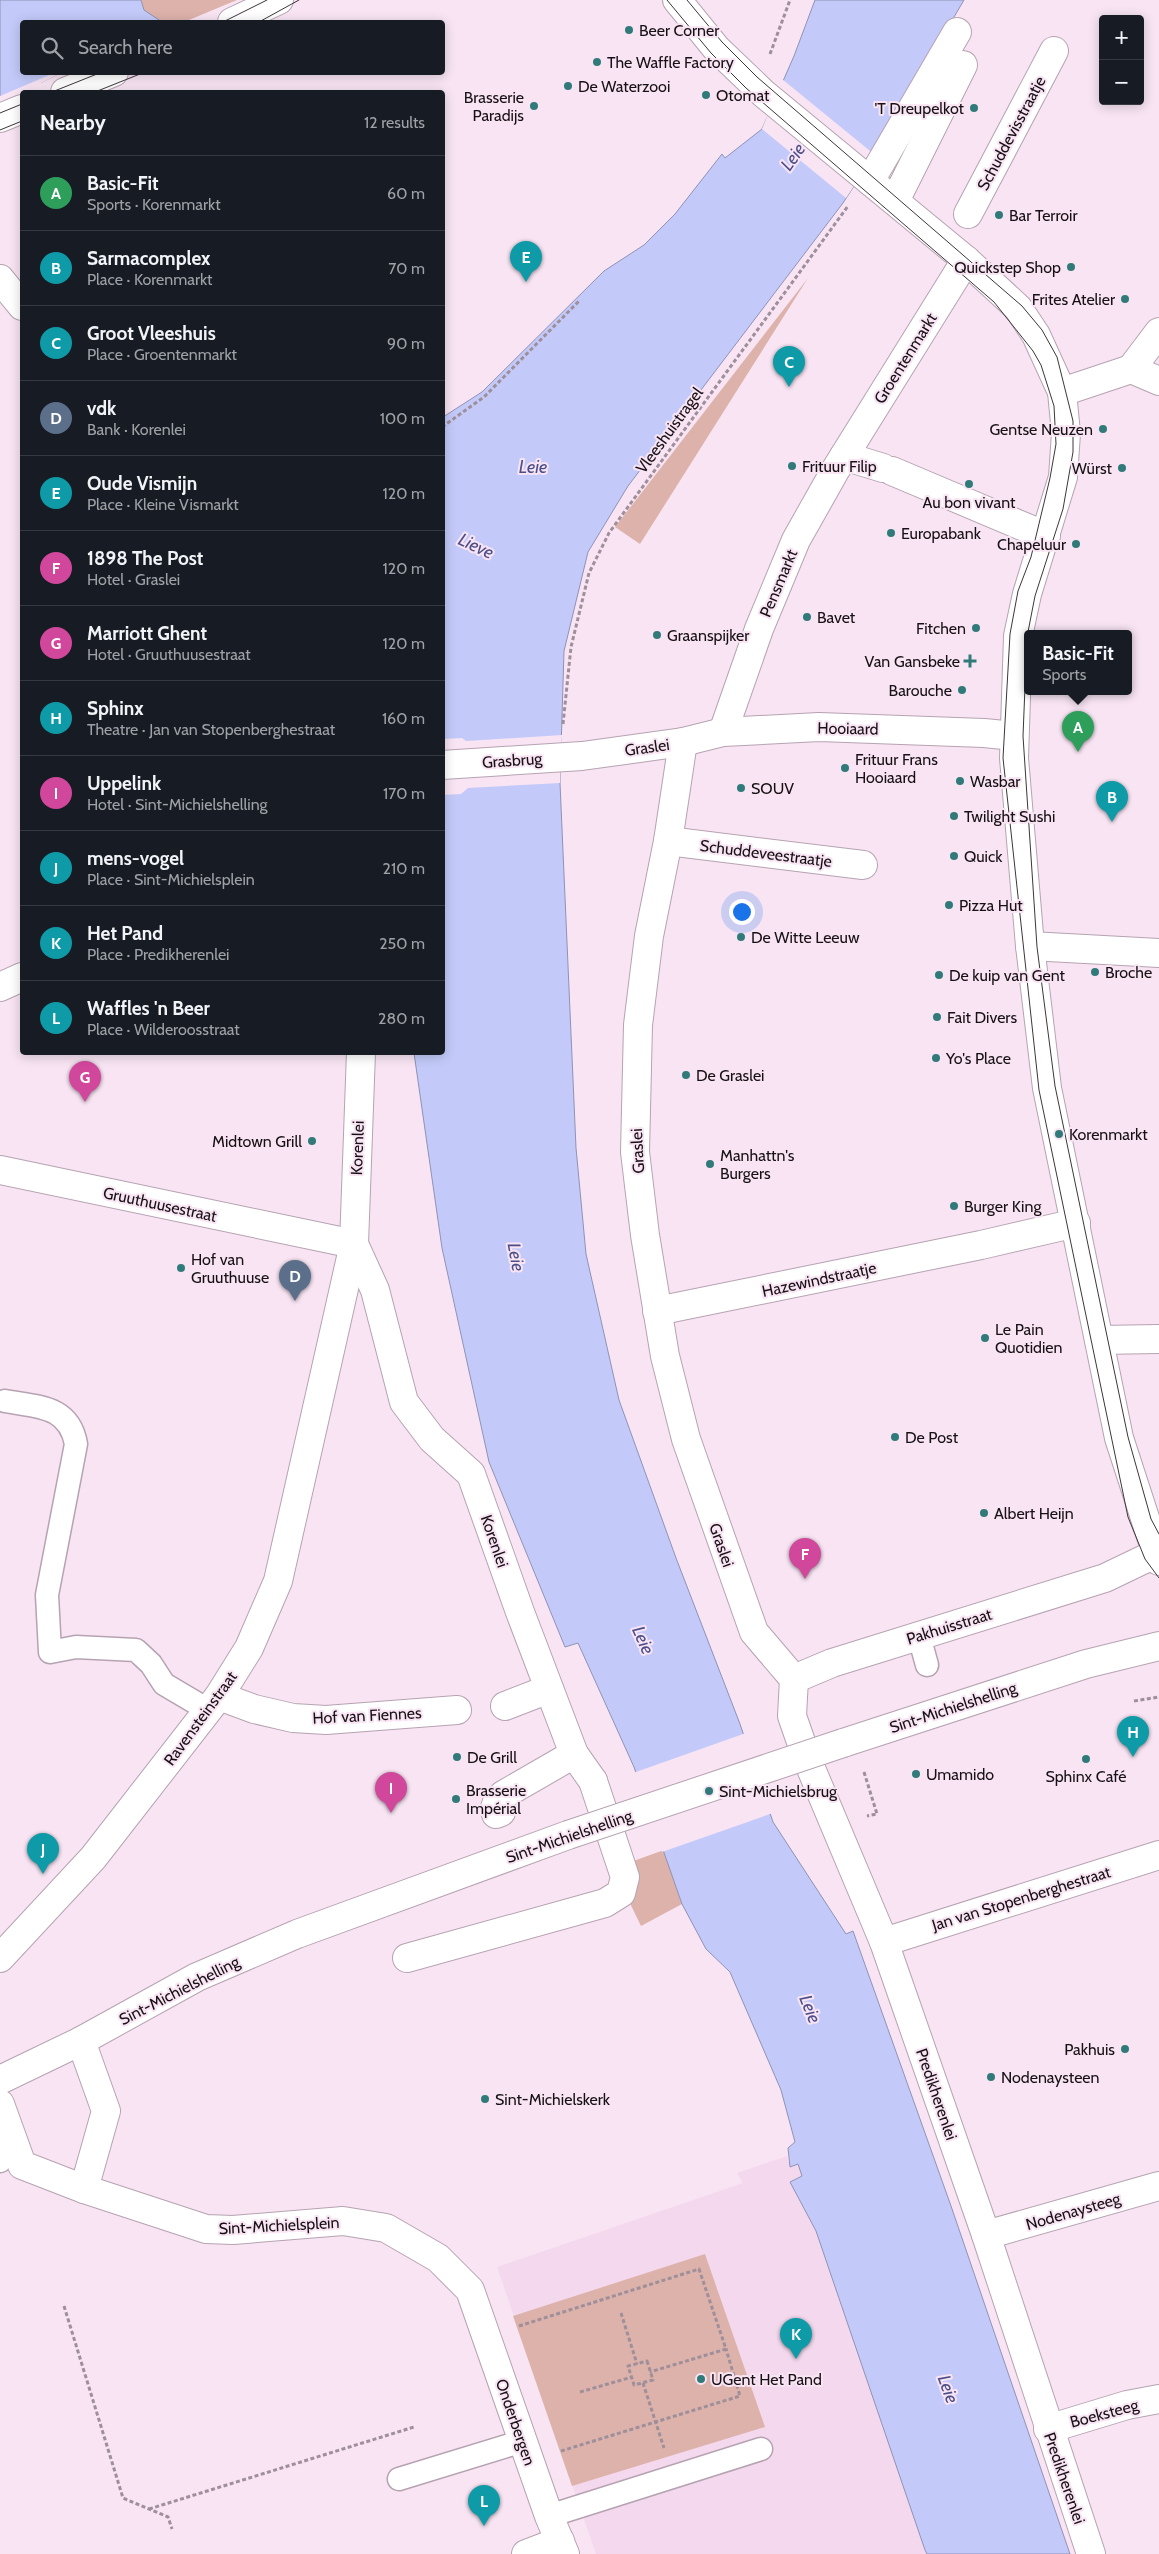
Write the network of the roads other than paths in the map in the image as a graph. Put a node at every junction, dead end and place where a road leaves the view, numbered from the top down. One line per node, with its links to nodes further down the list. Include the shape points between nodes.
1 (279, 0): 3 (street)
2 (678, 0): 11 (street, via 716,48)
3 (236, 20)
4 (957, 32): 11 (street)
5 (1054, 51): 13 (street, Schuddevisstraatje)
6 (963, 65): 12 (street)
7 (107, 75): 8 (street)
8 (71, 90)
9 (20, 110): 10 (street)
10 (0, 118)
11 (866, 177): 12 (street)
12 (895, 202): 14 (street)
13 (968, 214)
14 (966, 260): 20 (street, via 1018,308 1036,335); 21 (street, Groentenmarkt)
15 (0, 279): 16 (street)
16 (20, 304)
17 (1159, 332): 18 (street)
18 (1131, 369): 19 (street); 20 (street)
19 (1159, 380)
20 (1062, 392): 22 (street, via 1066,433 1063,477)
21 (840, 462): 22 (street, via 888,470); 23 (street, Pensmarkt, via 796,540 759,629)
22 (1043, 546): 24 (street, via 1027,594 1018,636)
23 (723, 732): 24 (street, Hooiaard, via 819,726); 25 (street, Hooiaard)
24 (1014, 736): 30 (street)
25 (683, 742): 26 (street, Graslei); 28 (street, Graslei)
26 (582, 756): 27 (street, Grasbrug)
27 (445, 765)
28 (668, 841): 29 (street, Schuddeveestraatje); 38 (street, Graslei, via 649,936 638,1035 635,1152)
29 (863, 864)
30 (1030, 946): 31 (street); 36 (street, via 1047,1088)
31 (1159, 954)
32 (20, 978): 33 (street)
33 (0, 987)
34 (361, 1055): 37 (street, Korenlei)
35 (0, 1170): 37 (street, Gruuthuusestraat)
36 (1076, 1223): 38 (street, Hazewindstraatje); 40 (street)
37 (354, 1244): 42 (street, Korenlei); 48 (street, Korenlei, via 375,1290 404,1402 432,1439 471,1474)
38 (658, 1311): 47 (street, Graslei, via 665,1356 686,1439 737,1589 754,1632)
39 (1159, 1339): 40 (street)
40 (1100, 1340): 43 (street, via 1119,1438)
41 (4, 1401): 49 (lane, via 51,1410 64,1417 74,1430 76,1444 47,1595 50,1652 76,1647 136,1650 151,1664 164,1684)
42 (290, 1528): 49 (street, Ravensteinstraat, via 278,1581 249,1648)
43 (1157, 1557): 44 (street, Pakhuisstraat, via 1105,1578)
44 (919, 1636): 46 (lane); 47 (street, Pakhuisstraat, via 832,1663)
45 (1159, 1646): 58 (street, Sint-Michielshelling, bridge, via 1086,1664 568,1835 297,1934 197,1978)
46 (927, 1665)
47 (794, 1679): 55 (street, Predikherenlei, via 792,1716 795,1725)
48 (549, 1689): 50 (street); 52 (street, Korenlei)
49 (214, 1703): 51 (street, Hof van Fiennes, via 294,1718 318,1719); 56 (street, Ravensteinstraat, via 93,1858)
50 (505, 1706)
51 (458, 1710)
52 (574, 1754): 53 (street, via 503,1795 494,1810 496,1814); 57 (street, Korenlei, via 593,1781 625,1877 621,1893 597,1906)
53 (501, 1812)
54 (1159, 1855): 55 (street, Jan van Stopenberghestraat)
55 (884, 1942): 65 (street, Predikherenlei)
56 (0, 1958)
57 (407, 1958)
58 (81, 2041): 59 (street, Sint-Michielshelling); 64 (street, via 106,2111)
59 (0, 2080)
60 (0, 2104): 61 (street, Sint-Michielsplein)
61 (6, 2140): 62 (lane); 64 (street, Sint-Michielsplein, via 22,2165)
62 (0, 2161)
63 (1159, 2186): 65 (street, Nodenaysteeg)
64 (84, 2189): 66 (street, Sint-Michielsplein, via 206,2229 233,2230 343,2221 386,2228 438,2258)
65 (986, 2235): 68 (street, Predikherenlei)
66 (470, 2290): 70 (street, Onderbergen)
67 (1159, 2399): 68 (street, Boeksteeg)
68 (1048, 2428): 75 (street, Predikherenlei)
69 (761, 2449): 72 (lane)
70 (526, 2450): 71 (lane); 72 (street, Onderbergen)
71 (399, 2480)
72 (549, 2516): 73 (street, Onderbergen)
73 (563, 2548): 74 (street)
74 (526, 2554)
75 (1091, 2554)

